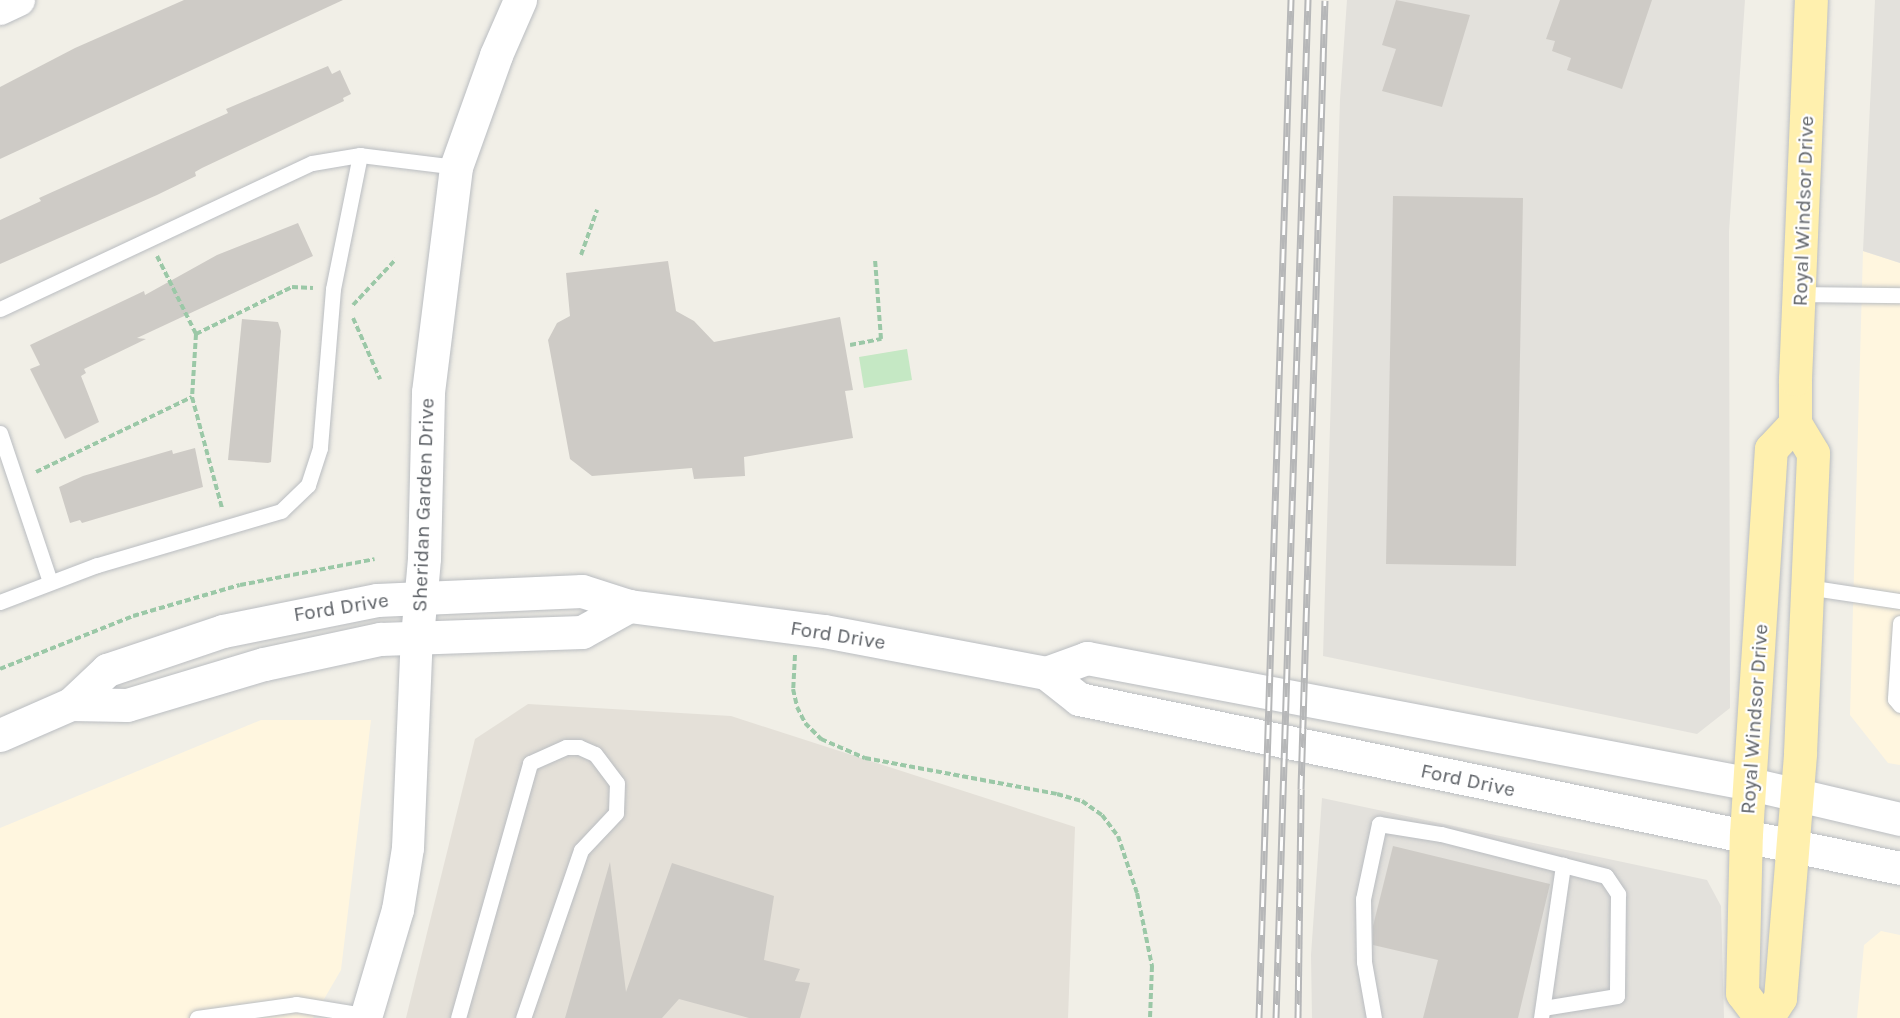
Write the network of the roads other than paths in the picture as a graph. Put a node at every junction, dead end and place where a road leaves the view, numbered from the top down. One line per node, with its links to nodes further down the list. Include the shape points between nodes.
1 (19, 0): 4 (street)
2 (520, 0): 6 (main road, Sheridan Garden Drive)
3 (1811, 0): 7 (main road, Royal Windsor Drive)
4 (0, 9)
5 (360, 155): 6 (lane); 9 (lane, via 312,164); 12 (lane, via 333,289 320,447 308,485 281,511)
6 (456, 167): 14 (main road, Sheridan Garden Drive, via 428,392)
7 (1800, 294): 8 (lane); 10 (main road, Royal Windsor Drive)
8 (1900, 295)
9 (0, 309)
10 (1795, 423): 13 (main road, via 1813,453); 24 (main road, Royal Windsor Drive, via 1771,449)
11 (0, 433): 12 (lane)
12 (50, 582): 16 (lane)
13 (1807, 587): 15 (lane); 25 (main road)
14 (421, 597): 17 (main road, Ford Drive, via 582,591); 19 (main road, Sheridan Garden Drive); 21 (main road, Ford Drive, via 308,611 223,631 107,670)
15 (1900, 600)
16 (0, 602)
17 (629, 606): 19 (main road, Ford Drive, via 582,632); 20 (main road, Ford Drive, via 797,627)
18 (1900, 623): 22 (lane, via 1895,699)
19 (417, 638): 21 (main road, Ford Drive, via 346,645 264,664 127,705); 32 (street, Sheridan Garden Drive, via 408,848 398,910)
20 (1046, 673): 24 (main road, via 1087,657 1377,716); 27 (main road, Ford Drive, via 1079,699)
21 (71, 704): 23 (main road, Ford Drive)
22 (1900, 705)
23 (0, 735)
24 (1750, 784): 25 (main road); 27 (main road, Royal Windsor Drive)
25 (1797, 795): 26 (main road); 28 (main road)
26 (1900, 819)
27 (1746, 834): 28 (main road, Ford Drive); 37 (main road, Royal Windsor Drive, via 1742,993)
28 (1795, 847): 30 (main road, Ford Drive); 38 (main road, via 1780,998)
29 (1563, 866): 31 (lane); 31 (lane, via 1606,876 1615,884 1617,996); 36 (lane, via 1442,834 1378,824 1364,899 1364,962)
30 (1900, 868)
31 (1543, 1013)
32 (370, 1017): 33 (lane, via 296,1004)
33 (197, 1018)
34 (458, 1018): 35 (lane, via 530,763 559,749 579,747 595,754 617,783 616,813 581,850)
35 (523, 1018)
36 (1374, 1018)
37 (1761, 1018)
38 (1767, 1018)

